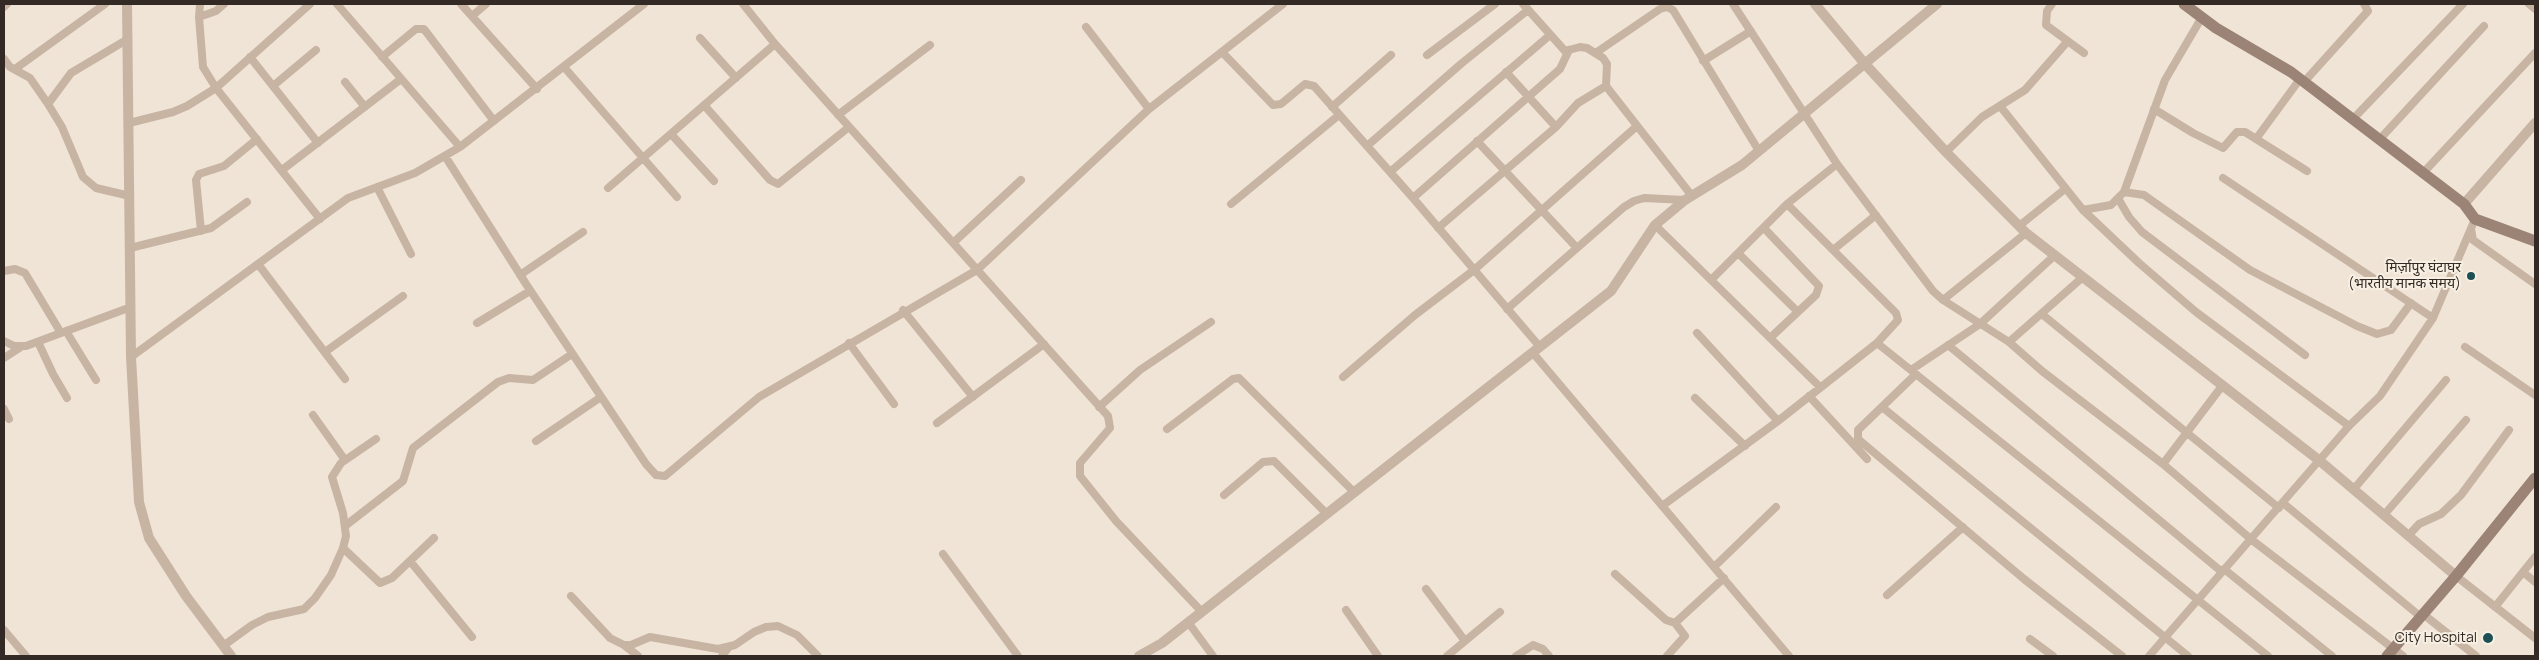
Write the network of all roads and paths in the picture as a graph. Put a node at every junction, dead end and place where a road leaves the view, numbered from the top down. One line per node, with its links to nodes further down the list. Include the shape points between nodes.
1 (7, 4): 22 (street)
2 (105, 4): 53 (street)
3 (127, 4): 35 (street)
4 (200, 4): 28 (street)
5 (224, 4): 28 (street, via 216,11)
6 (310, 4): 47 (street)
7 (350, 4): 23 (street)
8 (460, 4): 27 (street)
9 (486, 4): 27 (street)
10 (644, 4): 52 (street)
11 (743, 4): 37 (street)
12 (1283, 4): 41 (street)
13 (1495, 4): 46 (street)
14 (1733, 4): 32 (street)
15 (1816, 4): 51 (street)
16 (1937, 4): 51 (street)
17 (2052, 4): 36 (street, via 2047,11 2046,25)
18 (2184, 4): 29 (main road)
19 (2364, 4): 57 (street, via 2368,10)
20 (2463, 4): 74 (street)
21 (2529, 4): 26 (street)
22 (4, 7)
23 (339, 7): 48 (street)
24 (1525, 7): 33 (street); 87 (street)
25 (1673, 7): 42 (street, via 1660,9); 50 (street)
26 (2535, 9)
27 (472, 16): 62 (street)
28 (199, 17): 61 (street, via 203,67)
29 (2202, 17): 57 (main road); 70 (street, via 2165,80)
30 (2484, 26): 84 (street)
31 (1086, 27): 69 (street)
32 (1751, 31): 50 (street); 71 (street)
33 (1550, 36): 40 (street, via 1565,51); 54 (street)
34 (700, 38): 55 (street)
35 (128, 39): 64 (street, via 71,73); 76 (street)
36 (2067, 42): 44 (street); 67 (street, via 2025,90)
37 (776, 44): 55 (street); 72 (street)
38 (930, 44): 72 (street)
39 (316, 50): 59 (street)
40 (1569, 50): 42 (street, via 1580,47); 63 (street, via 1560,69)
41 (1222, 52): 68 (street, via 1273,105 1281,104 1305,84 1310,84); 69 (street)
42 (1597, 52): 60 (street, via 1607,64)
43 (2535, 52): 98 (street)
44 (2084, 53)
45 (1391, 55): 68 (street)
46 (1427, 55)
47 (250, 57): 59 (street); 61 (street)
48 (382, 57): 56 (street); 75 (street, via 416,29 424,29)
49 (4, 59): 53 (street)
50 (1703, 61): 89 (street)
51 (1865, 64): 71 (street); 90 (street)
52 (564, 67): 62 (street); 92 (street)
53 (15, 70): 64 (street, via 30,78)
54 (1506, 72): 63 (street); 97 (street)
55 (736, 78): 65 (street)
56 (401, 79): 66 (street); 88 (street)
57 (2302, 80): 74 (main road); 83 (street)
58 (345, 82): 66 (street)
59 (273, 86): 86 (street)
60 (1606, 86): 78 (street); 80 (street, via 1583,100)
61 (216, 88): 76 (street, via 173,112); 82 (street)
62 (536, 89): 75 (street)
63 (1528, 96): 80 (street); 85 (street)
64 (48, 104): 106 (street, via 62,127 83,177 96,188)
65 (704, 105): 79 (street, via 770,180 778,184); 81 (street)
66 (365, 106): 86 (street)
67 (2000, 106): 90 (street, via 1982,117); 104 (street)
68 (1332, 107): 73 (street)
69 (1149, 109): 135 (street)
70 (2154, 109): 83 (street, via 2220,147 2225,147 2241,130); 105 (street)
71 (1805, 113): 89 (street); 93 (street)
72 (838, 115): 79 (street)
73 (1339, 115): 87 (street); 112 (street)
74 (2353, 119): 84 (main road)
75 (494, 121): 88 (street)
76 (129, 123): 106 (street)
77 (2535, 123): 114 (street)
78 (1637, 126): 109 (street); 115 (street)
79 (849, 127): 127 (street)
80 (1556, 127): 95 (street)
81 (671, 134): 92 (street); 101 (street)
82 (257, 139): 94 (street); 124 (street, via 224,166 199,174 196,180)
83 (2256, 139): 96 (street)
84 (2379, 140): 98 (main road)
85 (1477, 141): 95 (street); 108 (street)
86 (318, 143): 94 (street)
87 (1367, 146): 97 (street)
88 (460, 147): 91 (street)
89 (1759, 151): 109 (street, via 1742,166)
90 (1946, 152): 123 (street)
91 (445, 156): 102 (street, via 416,173); 138 (street)
92 (644, 157): 103 (street); 107 (street)
93 (1837, 164): 113 (street); 117 (street)
94 (282, 170): 118 (street)
95 (1505, 171): 115 (street); 121 (street)
96 (2307, 171)
97 (1390, 172): 108 (street)
98 (2423, 173): 114 (main road)
99 (2223, 178): 145 (street)
100 (1021, 180): 127 (street)
101 (714, 182)
102 (377, 187): 118 (street, via 348,198); 132 (street)
103 (608, 188)
104 (2065, 189): 116 (street); 123 (street)
105 (2124, 192): 110 (street); 145 (street, via 2144,195 2250,270 2377,334 2391,330)
106 (130, 196): 128 (street)
107 (677, 197)
108 (1413, 198): 121 (street)
109 (1688, 198): 120 (street); 129 (street, via 1634,201)
110 (2119, 200): 116 (street, via 2111,205); 170 (street, via 2142,232)
111 (247, 202): 124 (street, via 218,224)
112 (1231, 204)
113 (1787, 204): 122 (street); 130 (street)
114 (2464, 204): 119 (main road)
115 (1542, 210): 129 (street); 136 (street)
116 (2083, 210): 195 (street, via 2196,312)
117 (1876, 215): 130 (street); 144 (street, via 1924,280)
118 (320, 219): 134 (street)
119 (2473, 224): 126 (main road); 141 (street, via 2473,240); 151 (street)
120 (1654, 225): 140 (street); 167 (street, via 1611,292)
121 (1438, 228): 136 (street)
122 (1764, 228): 131 (street); 149 (street, via 1819,286 1816,295)
123 (2023, 230): 133 (street); 144 (street)
124 (201, 231): 128 (street)
125 (583, 232): 138 (street)
126 (2535, 241)
127 (953, 243): 135 (street)
128 (130, 248): 146 (street)
129 (1577, 248): 147 (street)
130 (1833, 250): 162 (street, via 1898,317)
131 (1738, 253): 140 (street); 149 (street)
132 (411, 254)
133 (2055, 255): 139 (street); 154 (street)
134 (258, 264): 168 (street); 171 (street)
135 (977, 270): 148 (street); 163 (street)
136 (1474, 270): 147 (street); 174 (street)
137 (4, 271): 155 (street, via 15,269 24,273)
138 (520, 275): 142 (street)
139 (2083, 277): 150 (street); 178 (street)
140 (1711, 280): 157 (street)
141 (2535, 284)
142 (530, 291): 153 (street); 169 (street)
143 (403, 296): 168 (street)
144 (1943, 300): 154 (street)
145 (2411, 303): 151 (street)
146 (131, 307): 155 (street); 171 (street)
147 (1507, 308): 167 (street)
148 (903, 310): 161 (street); 183 (street)
149 (1798, 312): 157 (street)
150 (2042, 315): 160 (street); 198 (street)
151 (2434, 318): 195 (street, via 2380,396)
152 (1211, 322): 187 (street, via 1140,370)
153 (477, 323)
154 (1980, 324): 160 (street); 164 (street)
155 (64, 332): 159 (street); 176 (street)
156 (1698, 333): 193 (street)
157 (1770, 338): 179 (street)
158 (4, 341): 165 (street)
159 (38, 342): 165 (street); 184 (street)
160 (2009, 342): 206 (street)
161 (849, 343): 182 (street, via 753,400 665,476 651,472); 186 (street)
162 (1877, 343): 173 (street); 179 (street)
163 (1044, 344): 183 (street); 187 (street)
164 (1948, 345): 173 (street); 226 (street)
165 (21, 347): 172 (street)
166 (2465, 347): 180 (street)
167 (1536, 350): 209 (street); 212 (street)
168 (325, 352): 175 (street)
169 (572, 354): 182 (street); 216 (street, via 533,380 509,378 498,382 414,448 403,481)
170 (2305, 355)
171 (131, 356): 250 (street, via 138,502 143,520 149,538)
172 (4, 358)
173 (1914, 372): 188 (street); 235 (street)
174 (1343, 377)
175 (346, 379)
176 (96, 380)
177 (2446, 380): 208 (street)
178 (2222, 386): 198 (street); 205 (street)
179 (1820, 388): 181 (street)
180 (2535, 395)
181 (1809, 396): 193 (street); 199 (street)
182 (601, 397): 201 (street)
183 (973, 397): 194 (street)
184 (67, 398)
185 (1695, 398): 202 (street)
186 (894, 404)
187 (1099, 407): 238 (street, via 1108,416 1110,428 1080,463 1080,476 1116,521)
188 (1882, 407): 199 (street); 245 (street)
189 (4, 409): 191 (street)
190 (313, 415): 204 (street)
191 (9, 420)
192 (2466, 420): 215 (street)
193 (1778, 421): 202 (street)
194 (938, 423)
195 (2349, 426): 205 (street)
196 (1167, 428): 209 (street, via 1233,378 1239,378)
197 (2509, 430): 218 (street, via 2461,495 2441,514 2419,524)
198 (2187, 432): 206 (street); 211 (street)
199 (1853, 438): 203 (street); 217 (street)
200 (376, 439): 204 (street)
201 (536, 441)
202 (1744, 446): 212 (street)
203 (1867, 459)
204 (345, 460): 216 (street, via 332,477)
205 (2320, 461): 208 (street); 211 (street)
206 (2163, 464): 220 (street)
207 (2535, 478): 229 (main road)
208 (2354, 490): 215 (street)
209 (1354, 492): 214 (street)
210 (1224, 495): 214 (street, via 1263,462 1274,461)
211 (2281, 505): 220 (street); 240 (street)
212 (1662, 506): 225 (street)
213 (1776, 507): 225 (street)
214 (1327, 514): 238 (street)
215 (2384, 515): 218 (street)
216 (345, 526): 221 (street)
217 (1962, 527): 233 (street); 268 (street)
218 (2408, 536): 229 (street)
219 (434, 538): 224 (street)
220 (2252, 540): 226 (street); 252 (street)
221 (343, 548): 224 (street, via 380,583 386,582); 250 (street, via 331,575 304,609 260,620)
222 (943, 554): 258 (street)
223 (2535, 556): 227 (street)
224 (410, 561): 244 (street)
225 (1714, 567): 230 (street)
226 (2223, 571): 235 (street); 272 (street)
227 (2523, 572): 231 (street); 236 (street)
228 (1615, 574): 242 (street, via 1666,620)
229 (2456, 576): 236 (street); 240 (main road)
230 (1724, 578): 242 (street); 266 (street)
231 (2535, 582)
232 (1426, 589): 248 (street)
233 (1887, 595)
234 (571, 596): 249 (street, via 610,638)
235 (2197, 600): 245 (street); 271 (street)
236 (2495, 607): 246 (street)
237 (1346, 610): 261 (street)
238 (1202, 612): 241 (street)
239 (1500, 612): 248 (street)
240 (2422, 616): 252 (main road); 273 (street)
241 (1188, 622): 259 (street); 260 (street)
242 (1675, 623): 265 (street, via 1685,636)
243 (4, 630): 253 (street)
244 (472, 637)
245 (2164, 638): 269 (street); 270 (street)
246 (2535, 638)
247 (2030, 639): 267 (street)
248 (1465, 642): 262 (street)
249 (624, 645): 251 (street, via 650,637); 255 (street)
250 (223, 646): 254 (street)
251 (728, 648): 256 (street); 257 (street, via 754,632 778,626 797,635)
252 (2394, 654)
253 (26, 656)
254 (231, 656)
255 (638, 656)
256 (722, 656)
257 (818, 656)
258 (1018, 656)
259 (1139, 656)
260 (1213, 656)
261 (1378, 656)
262 (1447, 656)
263 (1516, 656): 264 (street, via 1532,645 1543,649)
264 (1549, 656)
265 (1667, 656)
266 (1789, 656)
267 (2052, 656)
268 (2122, 656)
269 (2149, 656)
270 (2188, 656)
271 (2268, 656)
272 (2332, 656)
273 (2476, 656)

